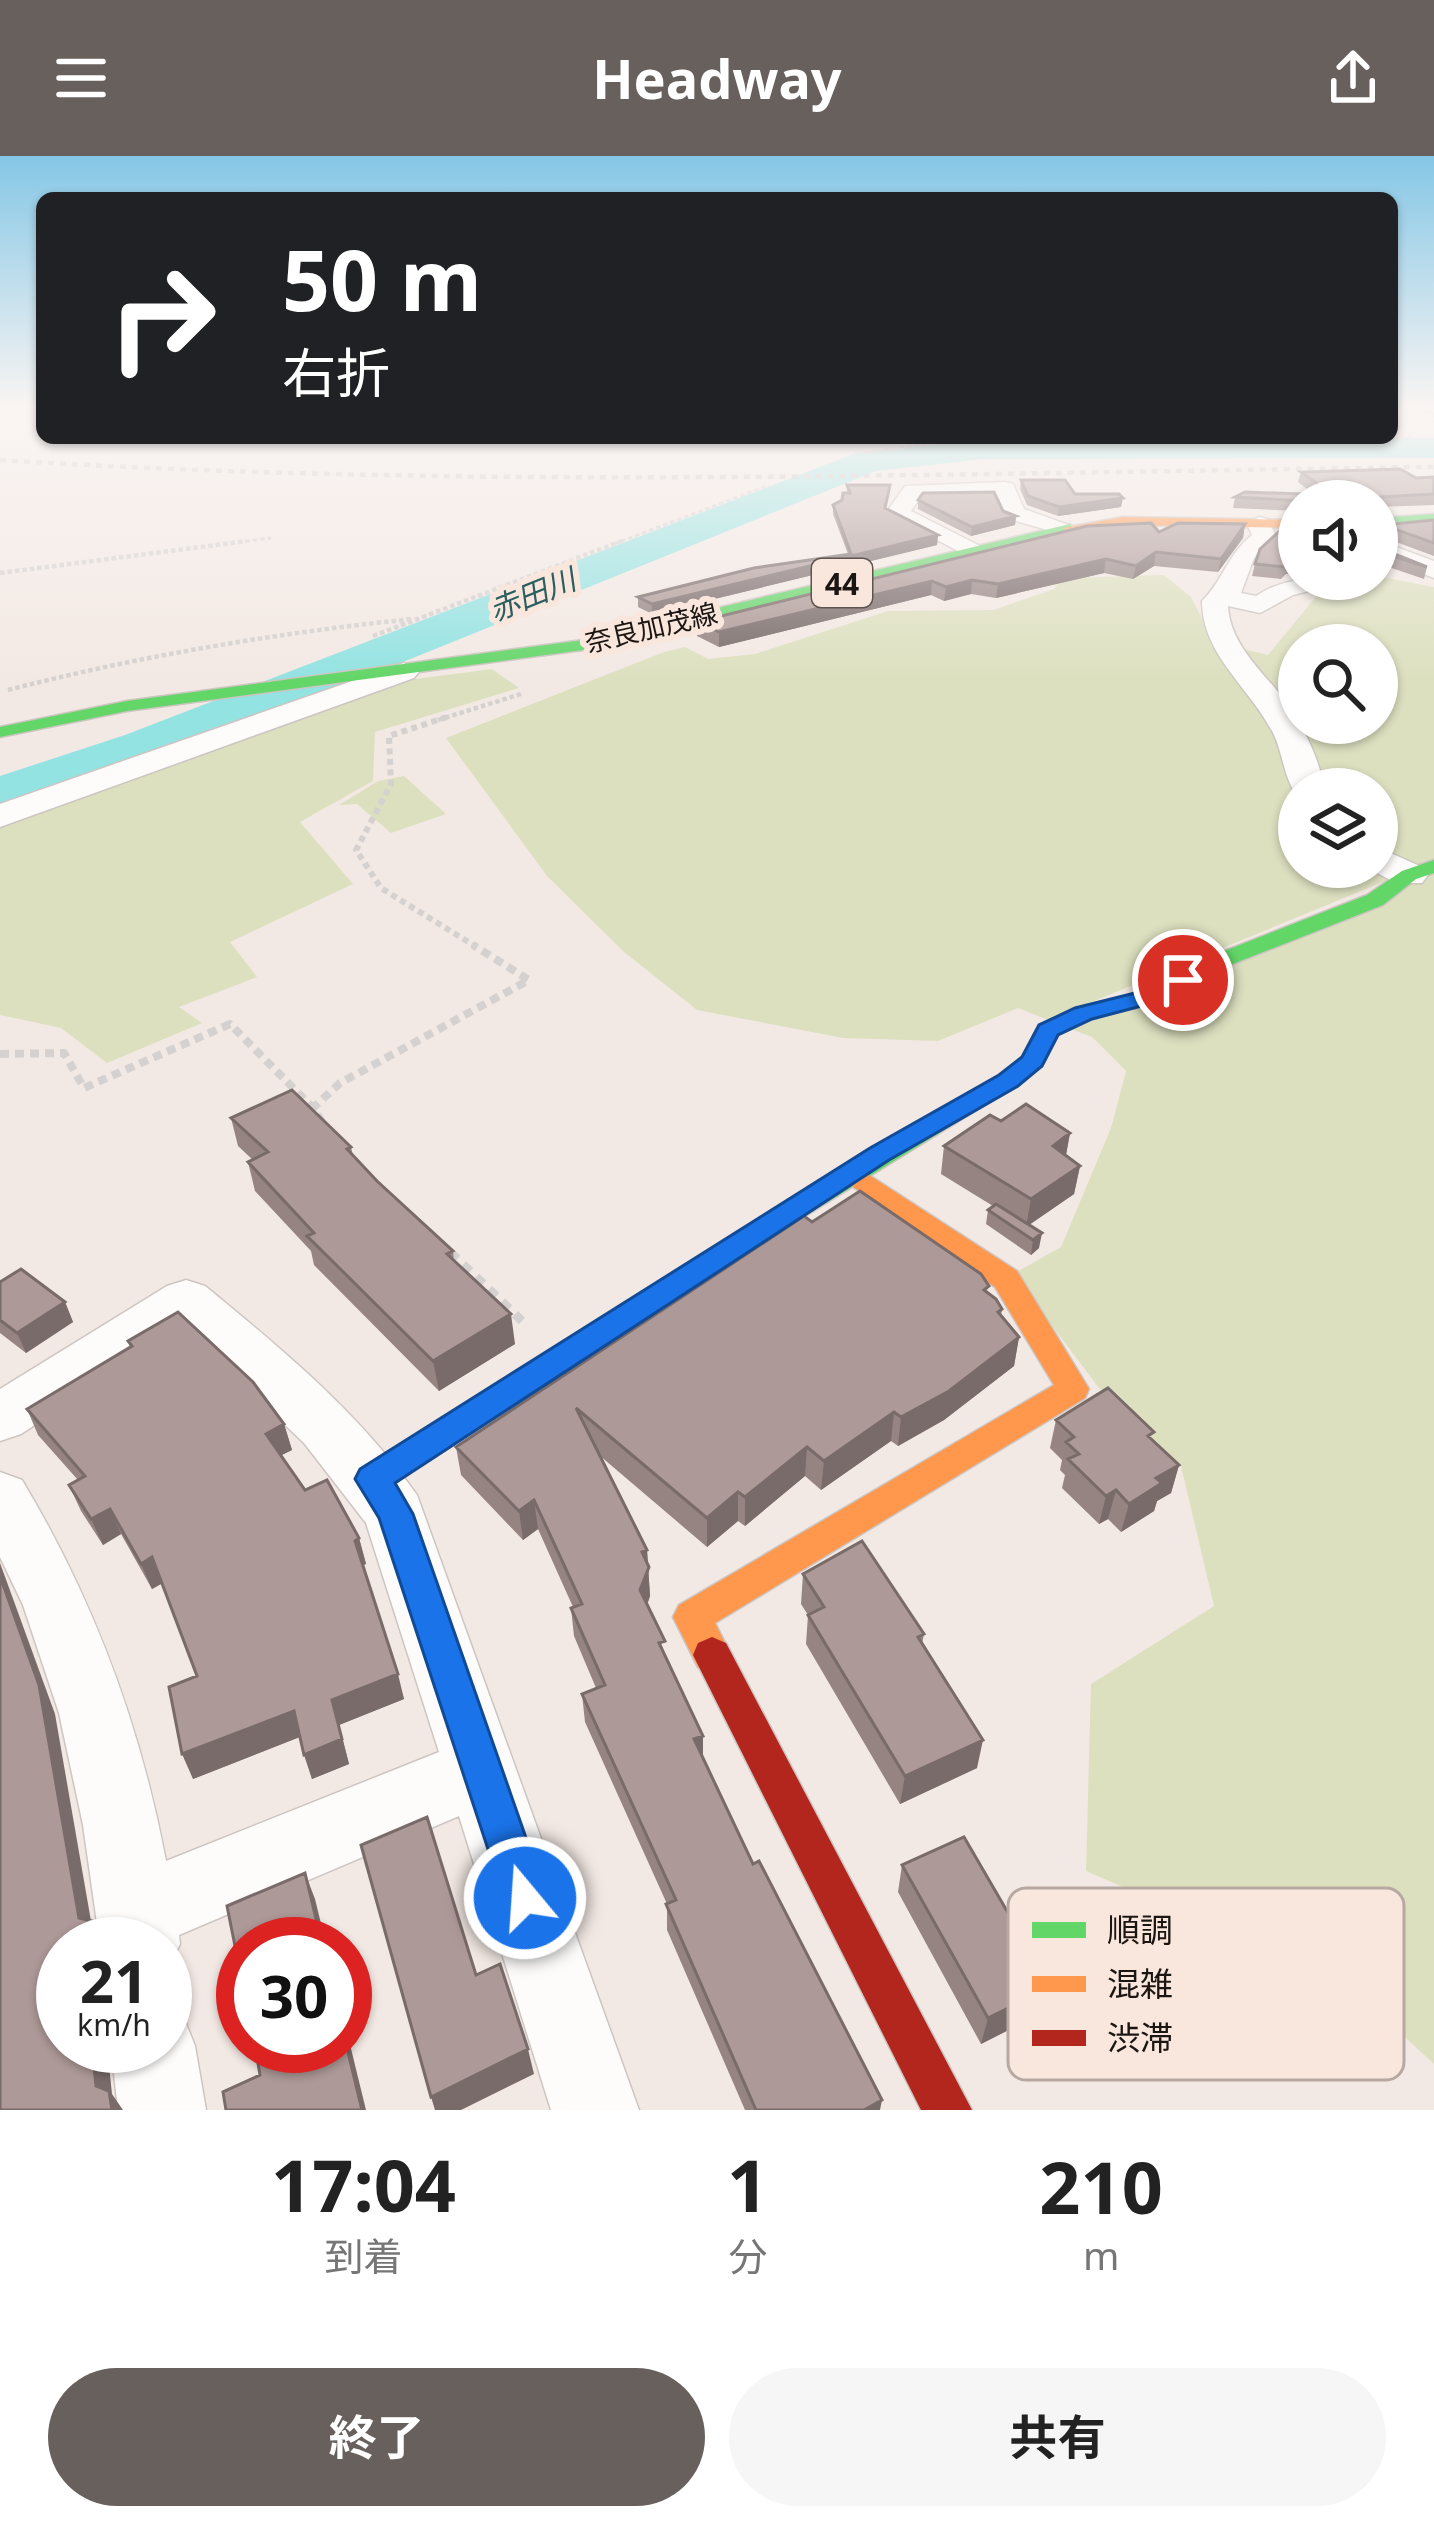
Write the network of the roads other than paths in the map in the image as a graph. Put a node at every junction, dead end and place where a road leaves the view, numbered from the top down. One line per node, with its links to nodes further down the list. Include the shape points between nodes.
1 (909, 497): 10 (street, via 898,513)
2 (1008, 497): 7 (street, via 1014,513)
3 (1428, 521): 4 (main road)
4 (1398, 522)
5 (1259, 524): 6 (main road, 奈良加茂線 / 44); 7 (main road, 奈良加茂線 / 44, via 1123,521); 16 (street, via 1265,537 1243,555)
6 (1278, 524)
7 (1068, 529): 10 (main road, 奈良加茂線 / 44)
8 (1398, 530): 9 (street)
9 (1434, 543)
10 (975, 553): 17 (main road, 奈良加茂線 / 44, via 670,625)
11 (1398, 555): 12 (street)
12 (1434, 570)
13 (1398, 575): 14 (street)
14 (1434, 583)
15 (1278, 593): 16 (street, via 1260,605)
16 (1226, 597): 19 (street, via 1215,602 1214,622 1279,715)
17 (395, 673): 18 (main road, 奈良加茂線 / 44, via 96,710); 20 (street)
18 (0, 732)
19 (1304, 768)
20 (0, 816)
21 (1407, 866): 22 (main road, via 1375,900 1247,947 1159,994 1048,1030 1033,1061 1008,1080)
22 (852, 1173): 24 (main road); 32 (main road, via 1006,1279 1073,1389 692,1617)
23 (0, 1418): 24 (street, via 185,1300 251,1354)
24 (373, 1479): 26 (street, via 395,1514)
25 (0, 1498): 27 (street, via 61,1607 93,1694)
26 (483, 1770): 28 (street); 31 (street)
27 (136, 1917)
28 (164, 1917)
29 (156, 2073): 30 (street)
30 (161, 2110)
31 (595, 2110)
32 (947, 2110)

